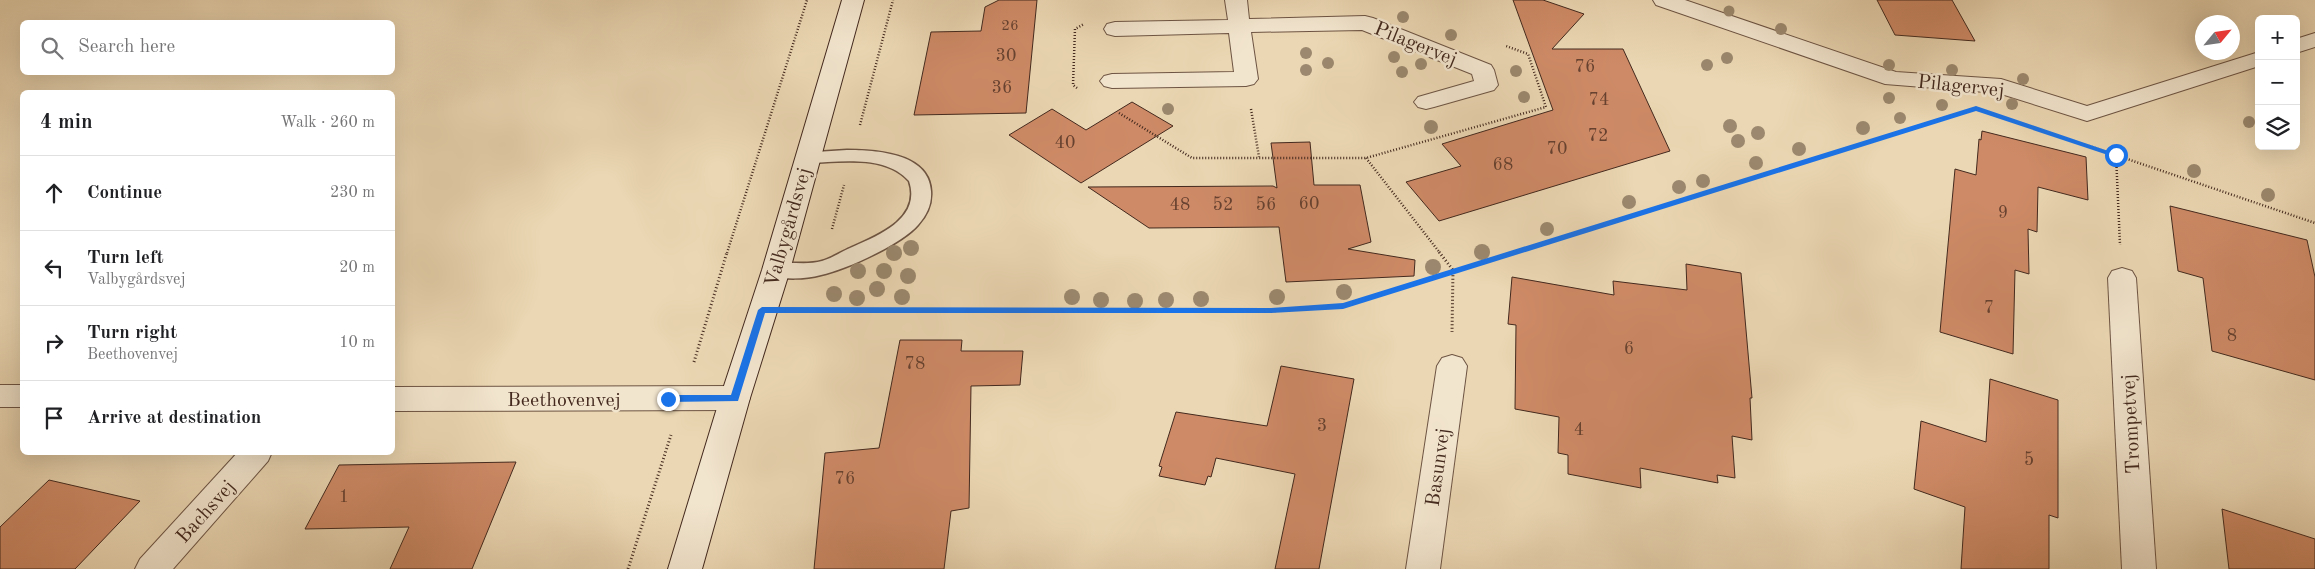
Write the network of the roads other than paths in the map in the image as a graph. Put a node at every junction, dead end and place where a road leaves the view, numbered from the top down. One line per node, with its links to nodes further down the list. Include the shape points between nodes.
1 (853, 0): 11 (street, Valbygårdsvej)
2 (1236, 0): 4 (street)
3 (1664, 0): 8 (street, Pilagervej, via 1893,79 2001,86 2087,114)
4 (1239, 26): 5 (street, Pilagervej); 9 (street, via 1246,79); 10 (street, Pilagervej, via 1364,23 1483,70 1486,85)
5 (1115, 28)
6 (2315, 40): 7 (street)
7 (2300, 45)
8 (2256, 60)
9 (1112, 81)
10 (1426, 102)
11 (807, 156): 12 (street, Valbygårdsvej); 12 (lane, via 861,156 888,160 907,168 920,180 921,208 890,238 822,268)
12 (776, 270): 17 (street, Valbygårdsvej)
13 (2122, 278): 23 (street, Trompetvej)
14 (1452, 366): 22 (street, Basunvej)
15 (0, 396): 16 (street)
16 (20, 396)
17 (735, 398): 18 (street, Beethovenvej); 21 (street, Valbygårdsvej)
18 (395, 399)
19 (254, 455): 20 (street, Bachsvej)
20 (152, 569)
21 (685, 569)
22 (1423, 569)
23 (2139, 569)

